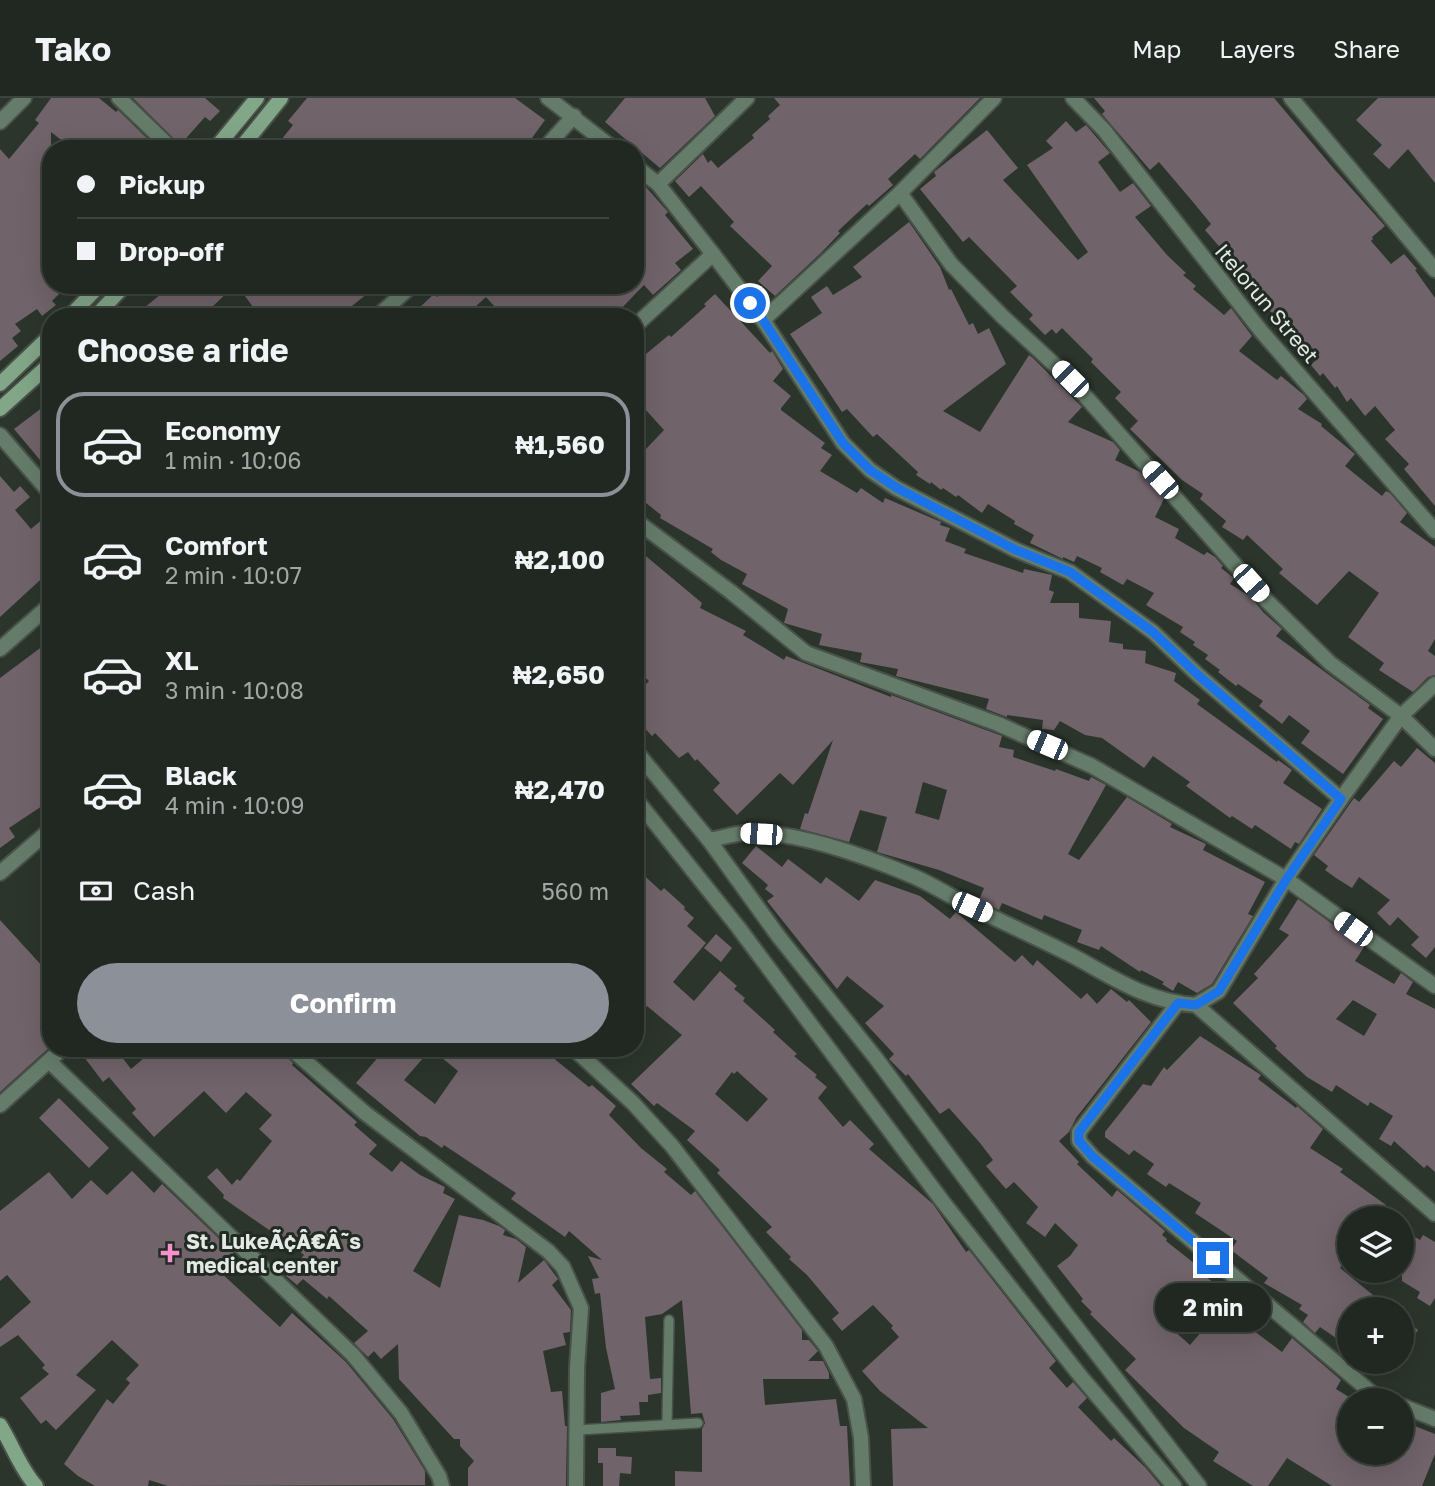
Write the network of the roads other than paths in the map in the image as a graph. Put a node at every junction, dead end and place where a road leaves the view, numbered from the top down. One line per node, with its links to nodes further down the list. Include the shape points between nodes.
1 (23, 98): 11 (street)
2 (119, 98): 12 (street)
3 (257, 98): 13 (main road)
4 (281, 98): 14 (main road)
5 (548, 98): 10 (street)
6 (747, 98): 18 (street)
7 (994, 98): 19 (street)
8 (1073, 98): 37 (street, Itelorun Street, via 1104,130 1261,331)
9 (1291, 98): 21 (street)
10 (574, 116): 15 (street); 16 (street)
11 (0, 122)
12 (163, 140)
13 (222, 140)
14 (247, 140)
15 (552, 140)
16 (603, 140)
17 (644, 173): 18 (street)
18 (658, 184): 20 (street)
19 (900, 193): 29 (street); 41 (street, via 951,264 1070,379 1267,601 1330,663)
20 (713, 254): 28 (street); 29 (street)
21 (1435, 270)
22 (91, 294): 25 (main road)
23 (117, 294): 26 (main road)
24 (402, 294): 27 (street)
25 (78, 308)
26 (103, 308)
27 (387, 308)
28 (644, 318)
29 (763, 320): 44 (street, via 843,443 870,470 1016,550 1070,572 1153,632)
30 (42, 344): 32 (main road)
31 (42, 371): 33 (main road)
32 (0, 384)
33 (0, 409)
34 (0, 435): 35 (street)
35 (42, 484)
36 (644, 527): 49 (street, via 806,653 998,724 1092,766)
37 (1435, 531)
38 (42, 612): 39 (street)
39 (0, 649)
40 (1435, 684): 41 (street)
41 (1401, 716): 42 (street); 44 (street)
42 (1435, 749)
43 (644, 761): 47 (street)
44 (1341, 799): 49 (street)
45 (644, 809): 71 (street, via 943,1202)
46 (42, 838): 48 (street)
47 (709, 840): 51 (street, via 746,833 777,835 868,859 1016,927 1125,986); 72 (street)
48 (0, 873)
49 (1286, 880): 50 (street); 52 (street, via 1219,991)
50 (1435, 986)
51 (1178, 1003): 52 (street); 60 (street, via 1079,1132 1079,1141)
52 (1196, 1005): 58 (street)
53 (53, 1057): 56 (street)
54 (300, 1057): 66 (street, via 365,1113 548,1251 563,1268 581,1308)
55 (583, 1057): 70 (street, via 672,1146 826,1346 854,1399)
56 (49, 1061): 57 (street); 68 (street, via 353,1355 401,1413)
57 (0, 1105)
58 (1435, 1214)
59 (669, 1320): 63 (lane)
60 (1366, 1388)
61 (1414, 1411): 62 (street)
62 (1435, 1419)
63 (667, 1423): 64 (lane); 66 (lane)
64 (698, 1423)
65 (0, 1425): 67 (main road, via 23,1472)
66 (577, 1430): 69 (street)
67 (36, 1486)
68 (442, 1486)
69 (576, 1486)
70 (863, 1486)
71 (1174, 1486)
72 (1199, 1486)

